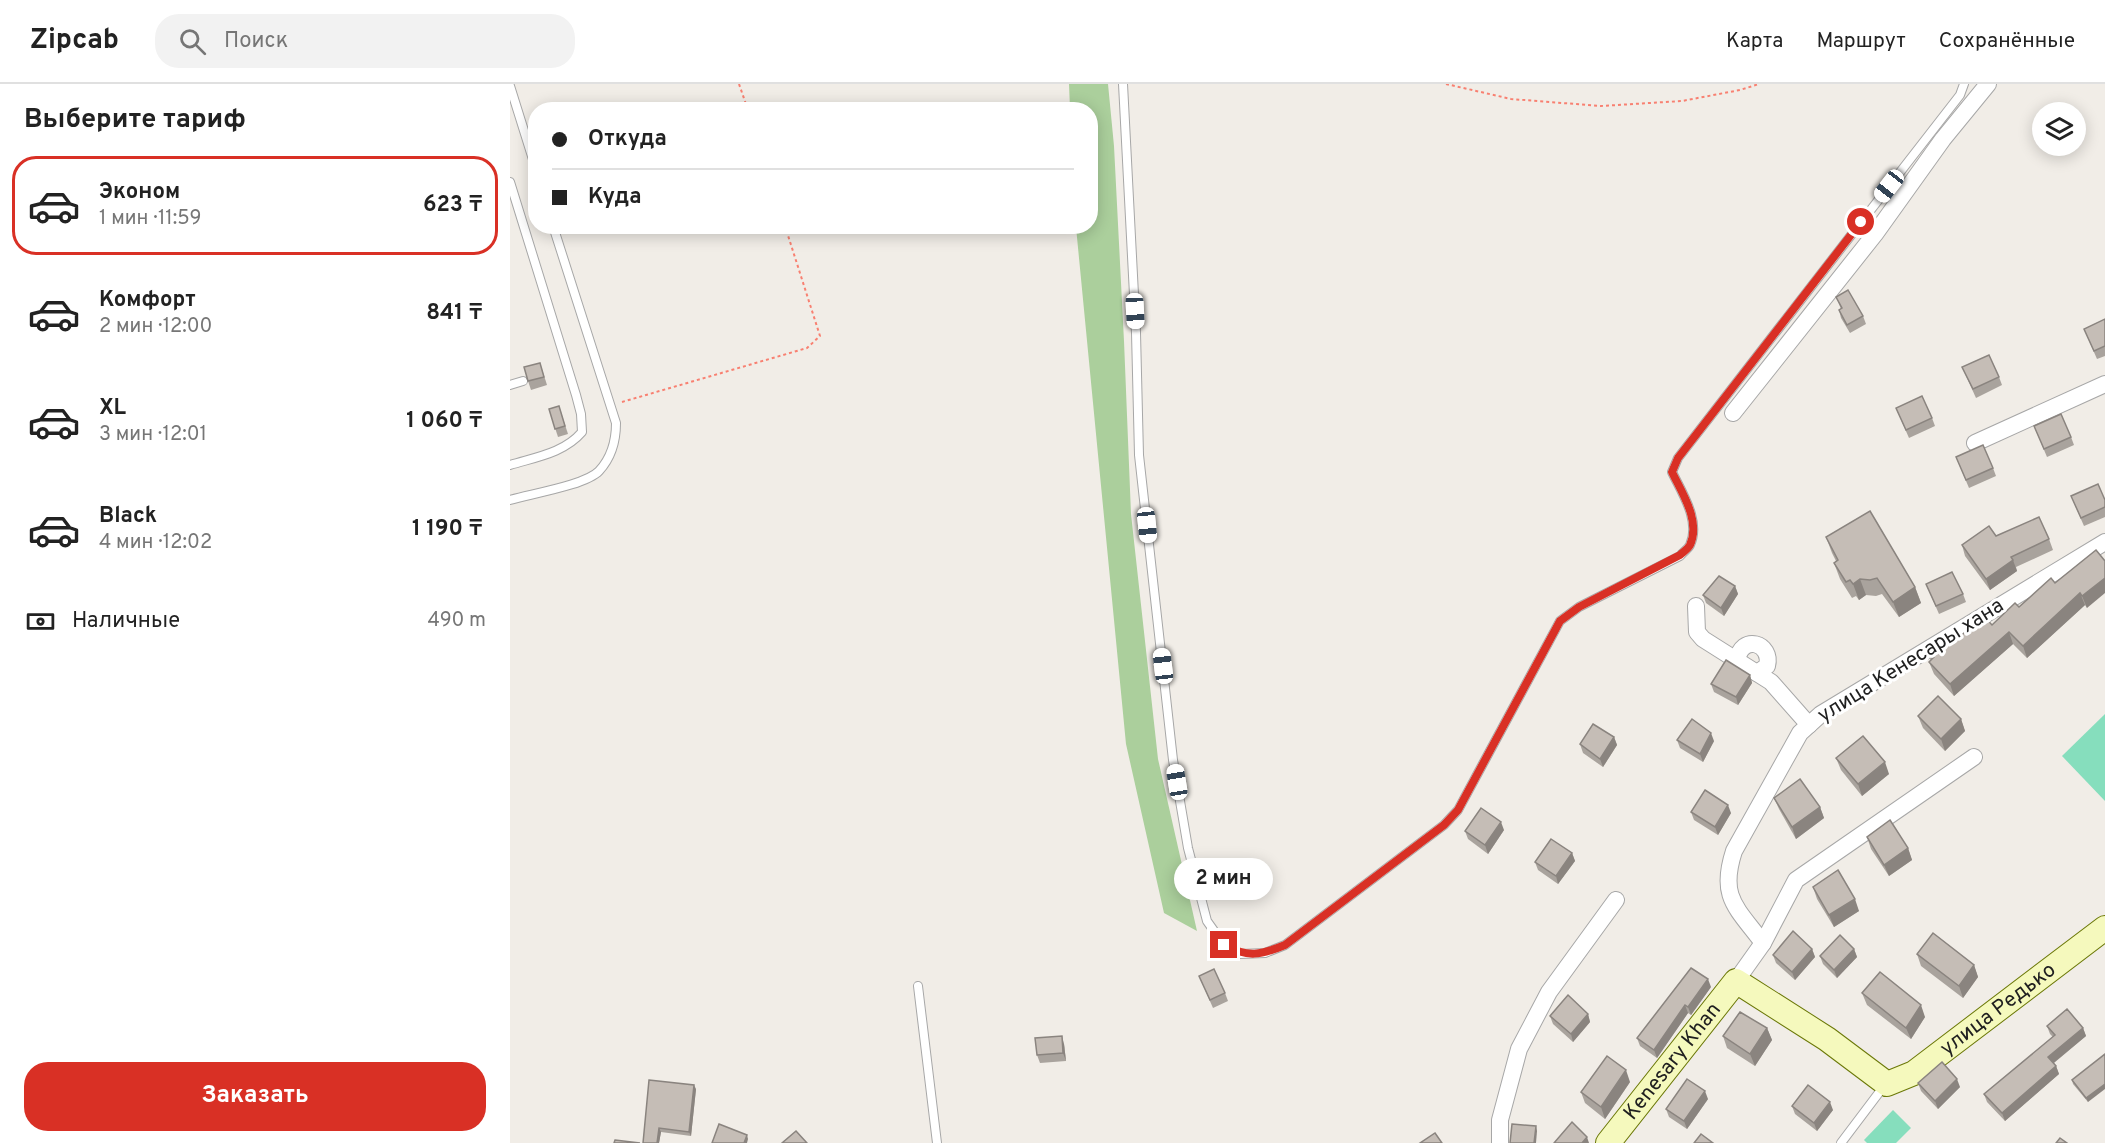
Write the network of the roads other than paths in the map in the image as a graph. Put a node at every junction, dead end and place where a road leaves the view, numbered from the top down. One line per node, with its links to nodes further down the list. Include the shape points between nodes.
1 (1123, 84): 2 (lane, via 1139,455 1173,760 1188,848 1207,921 1224,945 1240,954 1265,953 1285,945 1444,825 1458,810 1560,621 1579,607 1680,555 1690,545 1694,526 1672,472 1678,458 1960,95)
2 (1964, 84)
3 (1988, 84): 11 (street)
4 (510, 86): 5 (lane)
5 (528, 143)
6 (510, 182): 13 (lane, via 576,395 582,432 573,442 550,453)
7 (556, 234): 14 (lane, via 611,405 616,442 598,472 583,481)
8 (523, 381): 10 (lane)
9 (2105, 384): 12 (street)
10 (510, 385)
11 (1733, 413)
12 (1975, 443)
13 (510, 465)
14 (510, 500)
15 (2105, 542): 19 (street, улица Кенесары хана, via 1821,714)
16 (1696, 606): 17 (street, via 1697,632)
17 (1737, 661): 18 (street); 18 (street, via 1744,645 1760,647 1769,659 1767,666)
18 (1757, 673): 19 (street, via 1771,682)
19 (1809, 725): 23 (street, улица Кенесары хана, via 1800,734 1734,850 1727,871 1731,900)
20 (1974, 757): 23 (street, via 1796,880)
21 (1616, 900): 28 (street, via 1549,992 1519,1049 1500,1120)
22 (2105, 928): 26 (street, улица Редько, via 1914,1073)
23 (1763, 943): 24 (street)
24 (1736, 981): 26 (street, via 1827,1039); 29 (street, Kenesary Khan)
25 (918, 986): 27 (lane)
26 (1887, 1084): 30 (lane)
27 (937, 1143)
28 (1500, 1143)
29 (1608, 1143)
30 (1841, 1143)

